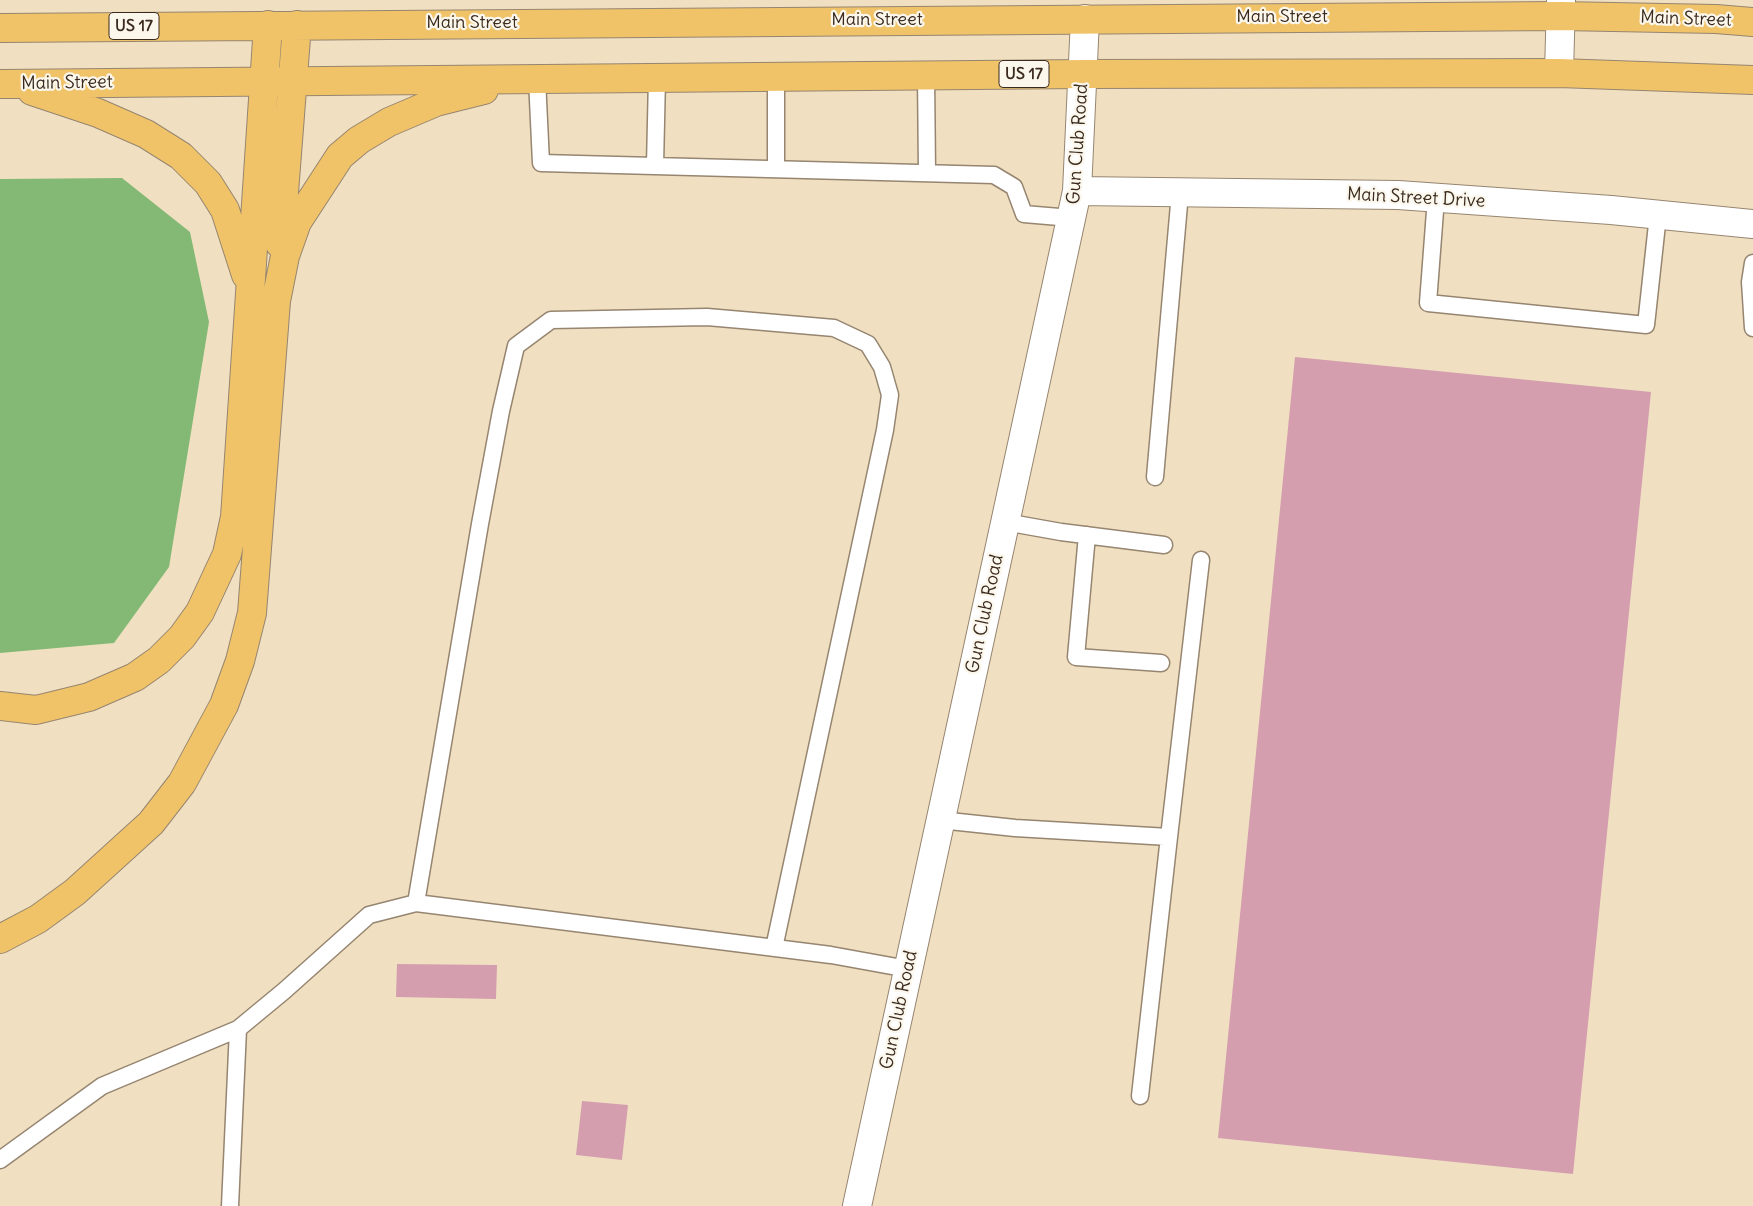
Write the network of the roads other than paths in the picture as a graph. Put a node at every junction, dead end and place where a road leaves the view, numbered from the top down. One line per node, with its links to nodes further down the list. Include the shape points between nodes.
1 (1561, 8): 2 (main road, Main Street / US 17); 3 (main road, Main Street / US 17); 7 (street)
2 (1085, 18): 5 (main road, Main Street / US 17); 8 (street, Gun Club Road)
3 (1753, 22)
4 (268, 25): 5 (main road, Main Street / US 17); 6 (main road, Main Street / US 17); 15 (main road)
5 (297, 25): 13 (main road)
6 (0, 28)
7 (1559, 72): 8 (main road, Main Street / US 17); 14 (main road, Main Street / US 17)
8 (1083, 74): 9 (main road, Main Street / US 17); 20 (street, Gun Club Road)
9 (926, 75): 10 (main road, Main Street / US 17); 19 (lane)
10 (776, 77): 11 (main road, Main Street / US 17); 18 (lane)
11 (657, 78): 12 (main road, Main Street / US 17); 17 (lane)
12 (531, 79): 13 (main road, Main Street / US 17); 17 (lane, via 541,163); 28 (main road, via 436,102 389,122 340,156 297,222 285,256)
13 (294, 80): 15 (main road, Main Street / US 17); 28 (main road)
14 (1753, 80)
15 (265, 81): 16 (main road, Main Street / US 17); 27 (main road)
16 (5, 84): 27 (main road, via 98,113 146,134 182,156 208,183 225,210)
17 (655, 166): 18 (lane)
18 (776, 169): 19 (lane)
19 (926, 173): 24 (lane, via 994,175 1014,187 1024,214)
20 (1077, 191): 21 (street, Main Street Drive); 24 (street, Gun Club Road)
21 (1180, 193): 22 (street, Main Street Drive); 30 (lane)
22 (1436, 198): 23 (street, Main Street Drive); 23 (lane, via 1428,303 1646,325)
23 (1658, 215): 25 (street, Main Street Drive)
24 (1071, 218): 31 (street, Gun Club Road)
25 (1753, 224)
26 (1753, 263): 29 (lane, via 1750,282)
27 (251, 289): 36 (main road, via 235,517 227,554 200,612 160,660 135,677 89,697 36,710)
28 (276, 301): 40 (main road, via 252,613 224,705 182,783 152,823 75,892 38,919)
29 (1753, 328)
30 (1154, 477)
31 (1005, 522): 32 (lane); 37 (street, Gun Club Road)
32 (1087, 535): 33 (lane); 35 (lane, via 1076,657)
33 (1164, 544)
34 (1202, 560): 38 (lane)
35 (1161, 663)
36 (0, 706)
37 (940, 820): 38 (lane); 42 (street, Gun Club Road)
38 (1169, 837): 44 (lane)
39 (416, 903): 41 (lane); 41 (lane, via 482,515 516,346 551,320 707,317 834,328 868,344 882,367 890,395); 43 (lane, via 369,915)
40 (0, 939)
41 (774, 948): 42 (lane)
42 (908, 969): 47 (street, Gun Club Road)
43 (238, 1029): 45 (lane, via 102,1086); 46 (lane)
44 (1140, 1096)
45 (0, 1160)
46 (230, 1206)
47 (857, 1206)

